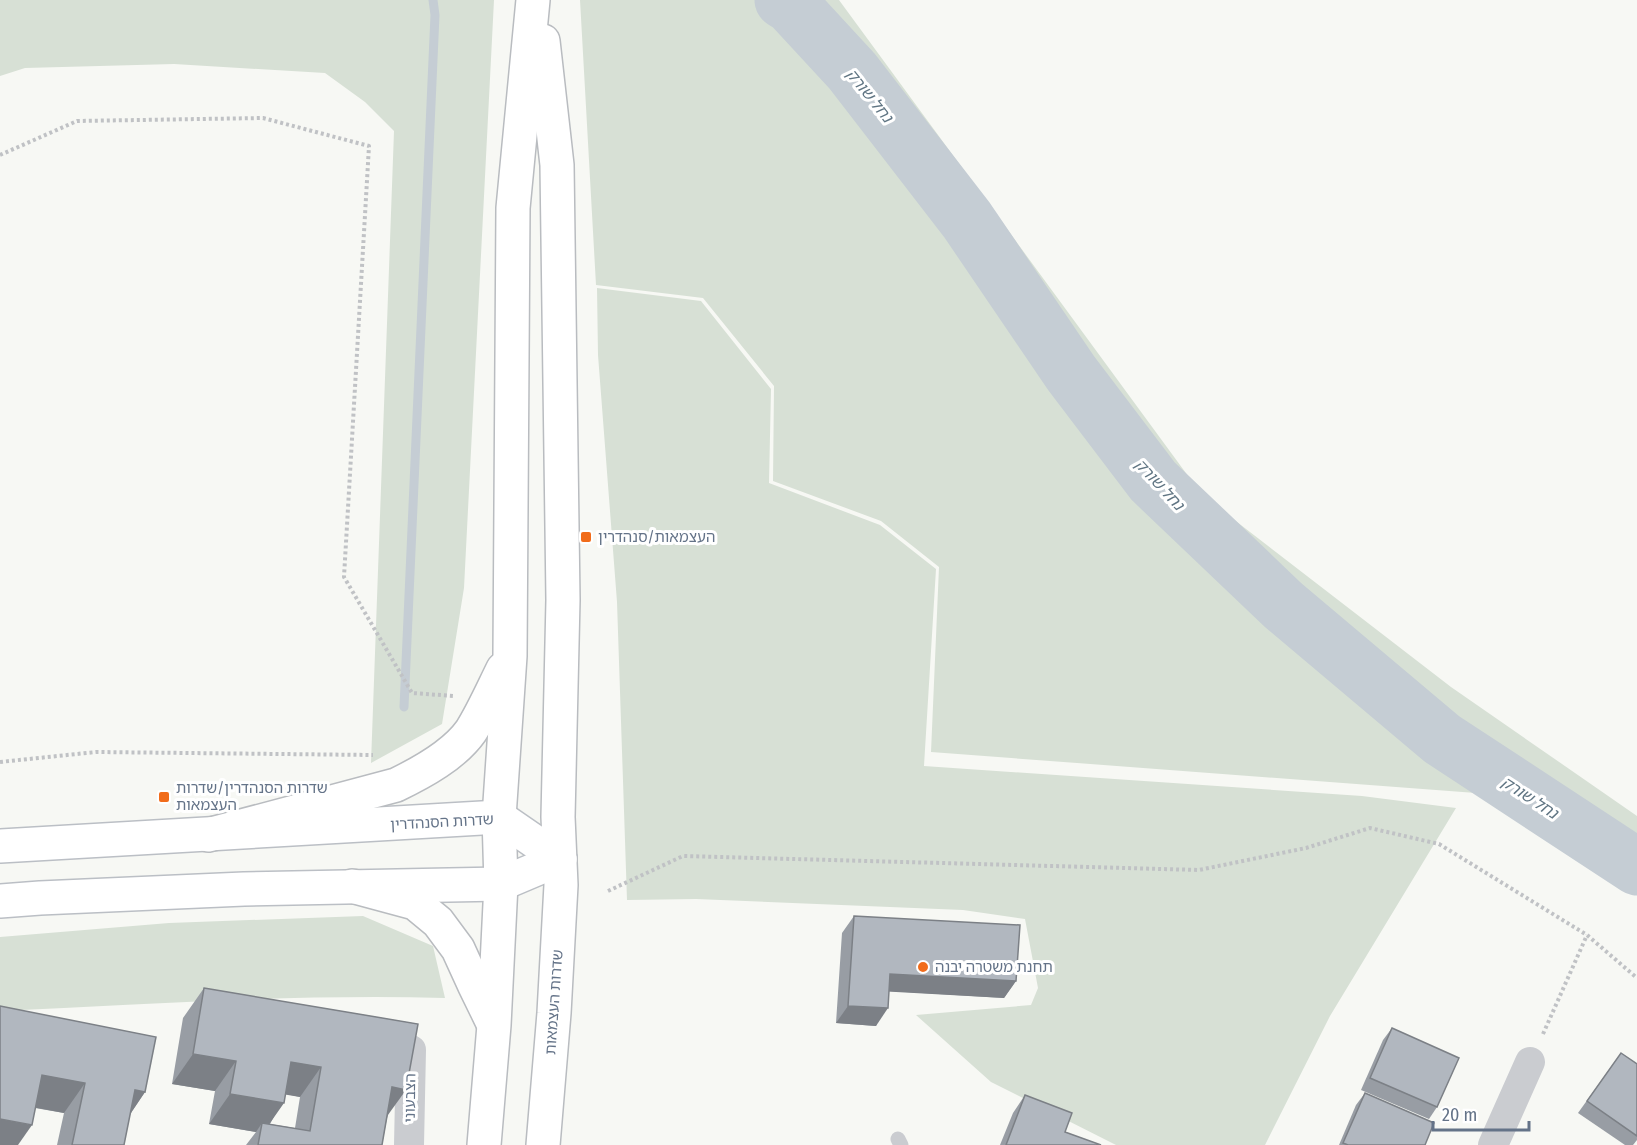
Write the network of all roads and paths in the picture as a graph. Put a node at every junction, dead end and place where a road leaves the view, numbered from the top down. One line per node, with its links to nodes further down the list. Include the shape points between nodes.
1 (533, 0): 4 (main road, via 513,208)
2 (538, 0): 11 (main road, שדרות העצמאות, via 557,176 563,600)
3 (0, 155): 5 (path, via 77,121 263,118 369,146 344,577 412,693)
4 (510, 656): 5 (main road); 8 (main road)
5 (488, 699): 9 (main road, via 470,732 446,756 421,773 396,785)
6 (376, 755): 7 (path, via 96,752)
7 (0, 762)
8 (499, 817): 9 (main road, שדרות הסנהדרין); 11 (main road, שדרות הסנהדרין); 12 (main road)
9 (208, 835): 10 (main road, שדרות הסנהדרין)
10 (0, 846)
11 (560, 859): 12 (main road); 24 (main road, שדרות העצמאות, via 554,1013)
12 (501, 884): 13 (main road); 18 (main road)
13 (352, 886): 15 (main road); 18 (main road, via 415,903 438,922 458,948)
14 (608, 891): 16 (path, via 683,856 1199,870 1306,848 1370,828 1439,844)
15 (0, 901)
16 (1587, 935): 17 (path); 20 (path)
17 (1637, 978)
18 (494, 1025): 23 (main road)
19 (411, 1050): 22 (street, הצבעוני)
20 (1530, 1062): 21 (street)
21 (1500, 1142)
22 (408, 1145)
23 (484, 1145)
24 (543, 1145)

